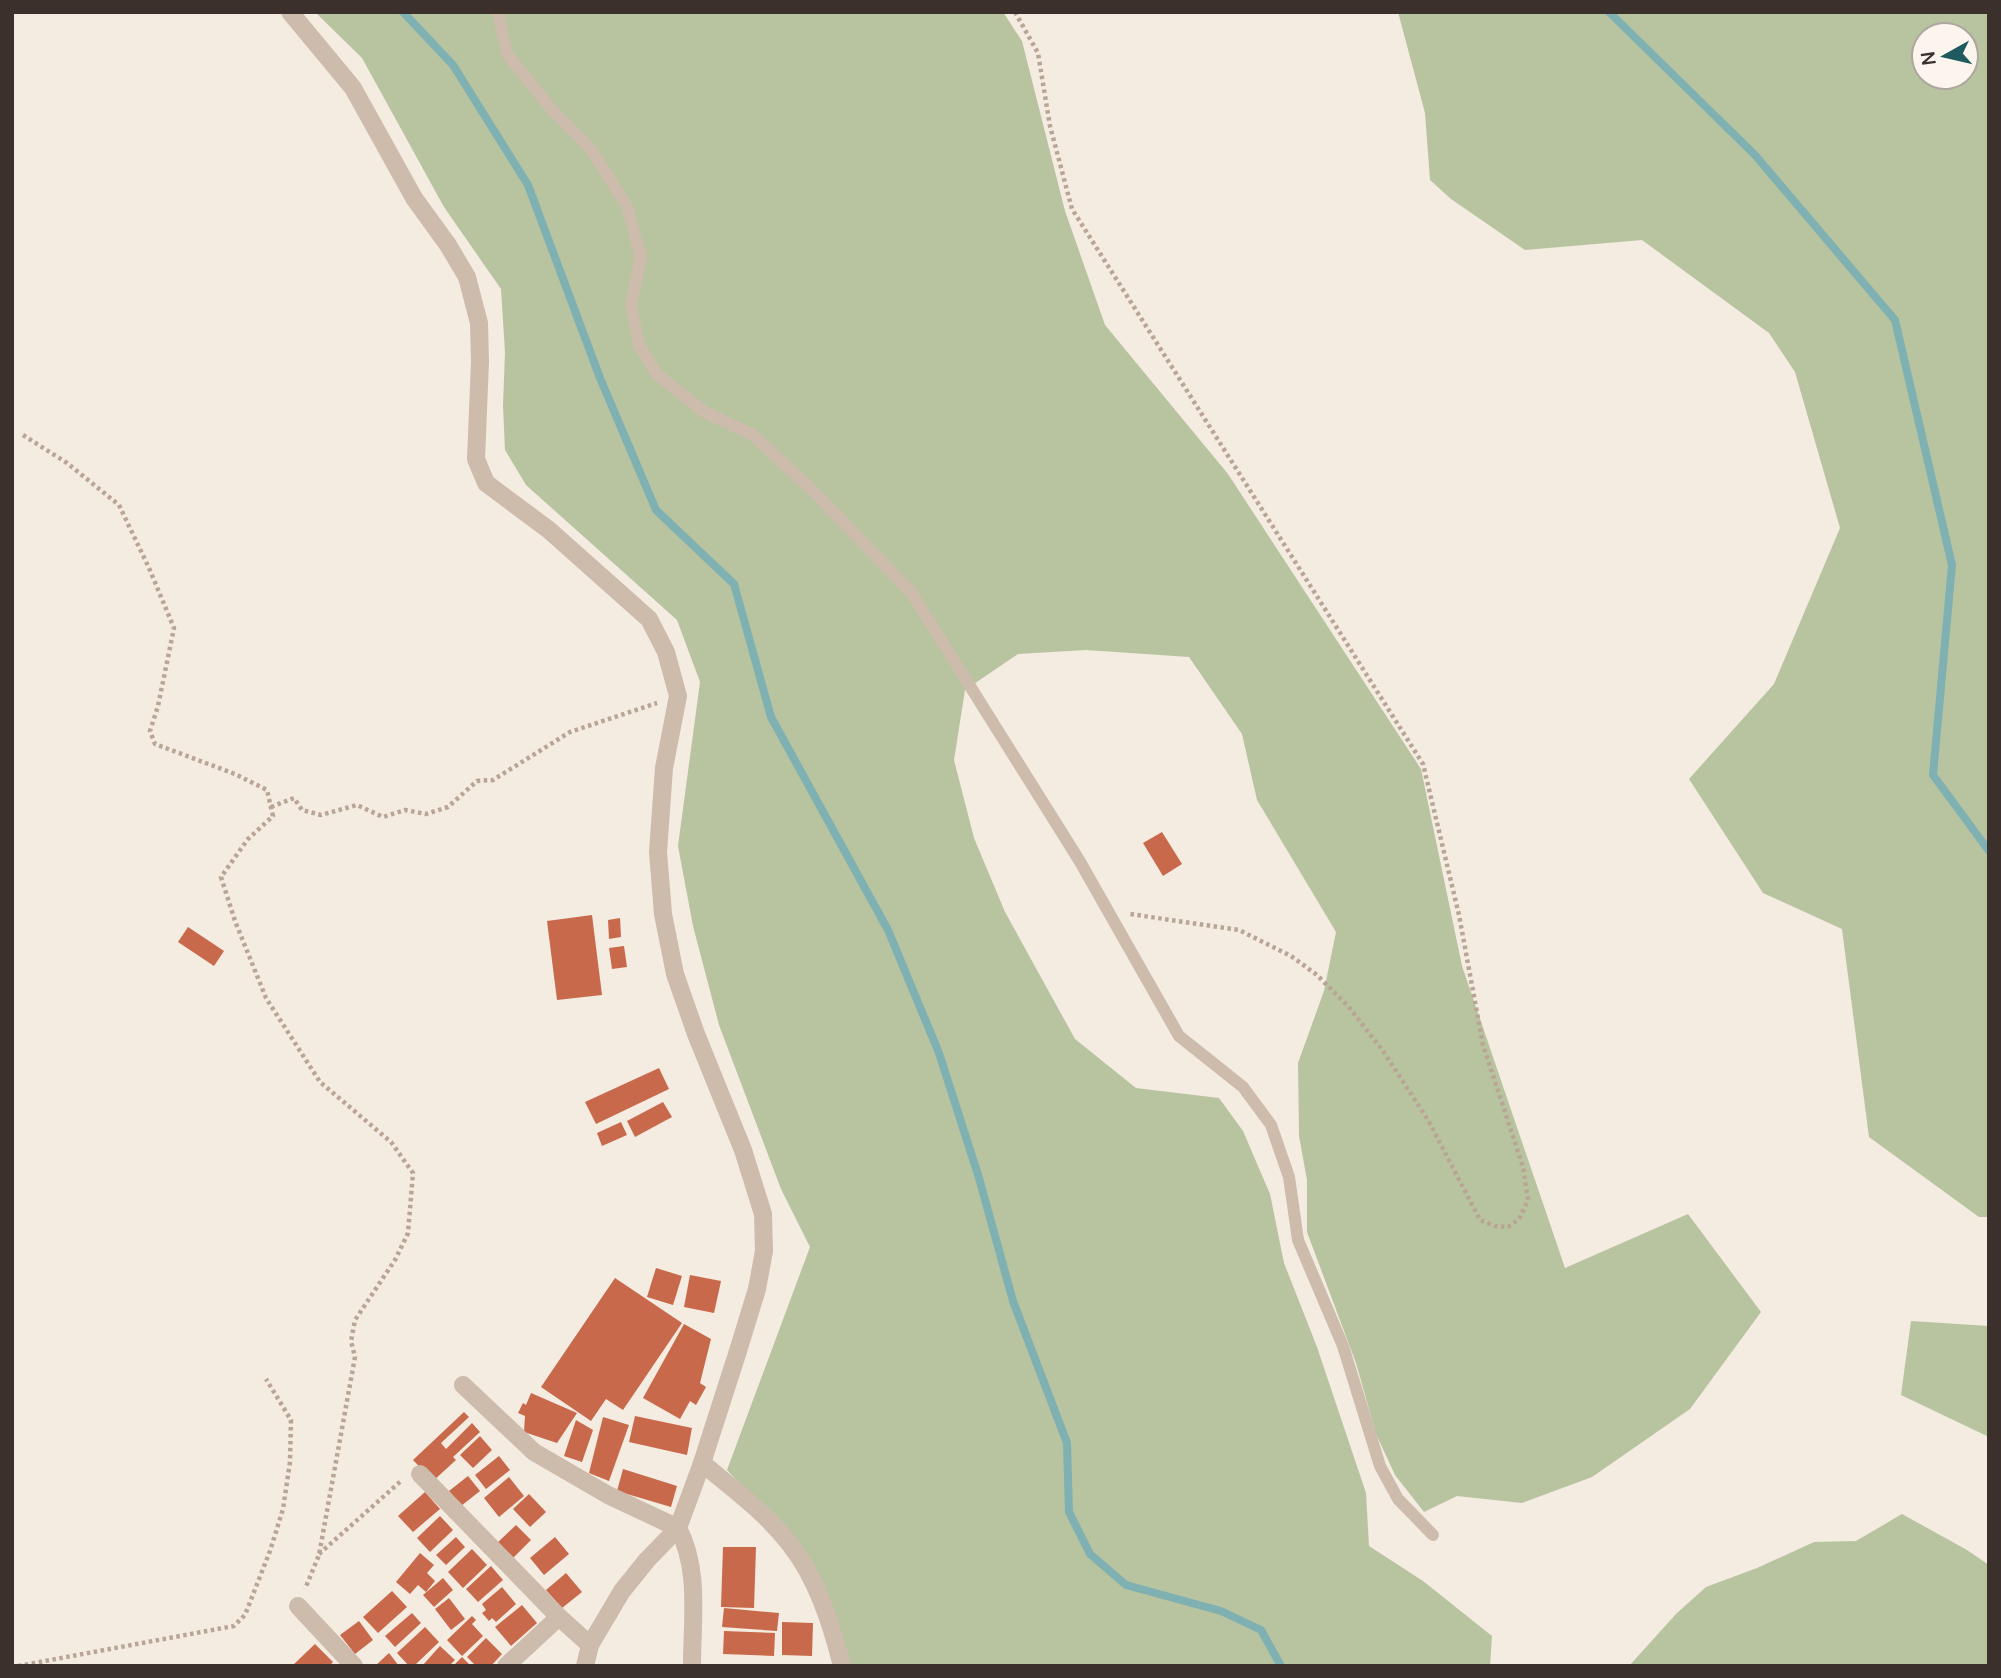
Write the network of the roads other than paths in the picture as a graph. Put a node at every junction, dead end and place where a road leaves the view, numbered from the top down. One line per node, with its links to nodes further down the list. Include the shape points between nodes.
1 (290, 12): 4 (street, via 354,88 414,198 467,277 479,323 476,459 486,484 550,530 649,619 666,652 678,696 664,768 658,852 663,914 675,974 763,1214 764,1251 753,1302)
2 (498, 12): 7 (lane, via 507,54 590,148 627,206 641,257 631,305 639,345 657,374 703,411 753,435 911,592 1109,911 1179,1035 1243,1087 1271,1125 1289,1177 1298,1240 1343,1346 1380,1466 1398,1499)
3 (463, 1385): 6 (street, via 534,1452)
4 (702, 1463): 6 (street); 15 (street, via 755,1506 789,1544 816,1586)
5 (420, 1474): 9 (street)
6 (677, 1528): 10 (street, via 622,1591); 14 (street, via 691,1563)
7 (1433, 1535)
8 (298, 1606): 11 (street)
9 (559, 1617): 10 (street); 12 (street)
10 (590, 1645): 13 (street)
11 (354, 1666)
12 (506, 1666)
13 (585, 1666)
14 (692, 1666)
15 (842, 1666)

